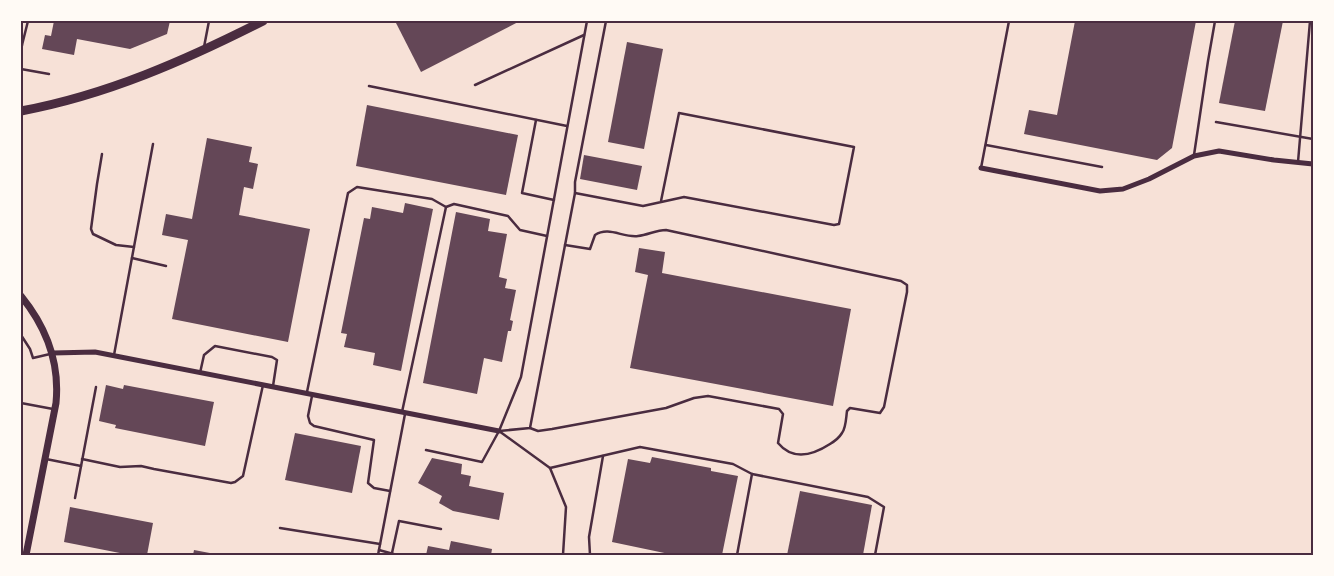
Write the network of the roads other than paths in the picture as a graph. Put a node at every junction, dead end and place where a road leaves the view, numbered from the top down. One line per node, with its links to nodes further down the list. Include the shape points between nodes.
1 (28, 21): 10 (lane)
2 (209, 21): 12 (lane)
3 (263, 21): 12 (highway)
4 (587, 21): 9 (lane)
5 (606, 21): 31 (lane)
6 (1010, 21): 24 (lane)
7 (1215, 21): 26 (lane)
8 (1310, 21): 21 (lane)
9 (584, 35): 16 (lane); 20 (lane)
10 (22, 44): 11 (lane)
11 (21, 51)
12 (203, 51): 17 (highway, via 124,84)
13 (21, 69): 14 (lane)
14 (49, 74)
15 (369, 86): 18 (lane)
16 (475, 86)
17 (21, 111)
18 (536, 120): 20 (lane); 32 (lane, via 522,193)
19 (1216, 122): 21 (lane)
20 (567, 126): 32 (lane)
21 (1298, 137): 22 (lane); 27 (lane)
22 (1313, 139)
23 (153, 144): 37 (lane)
24 (986, 144): 29 (lane); 30 (lane)
25 (102, 154): 37 (lane, via 91,229 93,234 116,245)
26 (1194, 156): 27 (street, via 1219,151); 30 (street, via 1123,189 1100,190)
27 (1298, 162): 28 (street)
28 (1313, 164)
29 (1102, 167)
30 (982, 168)
31 (575, 193): 33 (lane, via 642,206); 36 (lane)
32 (554, 200): 35 (lane)
33 (661, 201): 33 (lane, via 684,196 839,224 854,147 679,112)
34 (446, 207): 35 (lane, via 454,204 508,216 520,230); 48 (lane, via 432,199 357,187 348,193); 51 (lane)
35 (547, 236): 53 (lane, via 521,378)
36 (565, 245): 52 (lane); 52 (lane, via 590,249 594,235 604,230 637,237 666,230 901,281 907,285 907,292 884,407 880,413 850,408 843,432 815,453 786,451 778,443 783,414 779,409 708,396 666,408 552,429 538,431)
37 (134, 247): 38 (lane)
38 (132, 258): 39 (lane); 43 (lane)
39 (166, 266)
40 (21, 296): 42 (street, via 41,324)
41 (21, 335): 42 (lane, via 33,358)
42 (52, 353): 43 (street); 50 (street, via 57,388)
43 (114, 355): 44 (street)
44 (200, 372): 45 (street); 47 (lane, via 204,355 215,346 272,357 277,360)
45 (263, 385): 47 (street); 57 (lane, via 243,476 235,482)
46 (96, 387): 57 (lane)
47 (273, 387): 48 (street)
48 (310, 394): 51 (street); 61 (lane, via 308,416 314,426 374,440 368,483 374,488)
49 (21, 403): 50 (lane)
50 (54, 409): 56 (street)
51 (404, 412): 53 (street); 61 (lane)
52 (530, 428): 53 (lane)
53 (499, 431): 54 (lane, via 482,462); 59 (lane)
54 (426, 450)
55 (603, 456): 59 (lane); 60 (lane, via 640,447 733,464); 73 (lane, via 589,537)
56 (45, 459): 58 (lane); 65 (street)
57 (82, 459): 58 (lane)
58 (81, 466): 62 (lane)
59 (550, 468): 72 (lane, via 566,507)
60 (752, 474): 74 (lane); 75 (lane, via 868,497 884,507)
61 (390, 491): 66 (lane)
62 (75, 498)
63 (280, 528): 66 (lane)
64 (441, 529): 68 (lane, via 399,521)
65 (25, 538): 69 (street)
66 (380, 544): 67 (lane)
67 (379, 550): 68 (lane); 70 (lane)
68 (392, 553): 71 (lane)
69 (26, 555)
70 (378, 555)
71 (397, 555)
72 (564, 555)
73 (590, 555)
74 (737, 555)
75 (875, 555)

